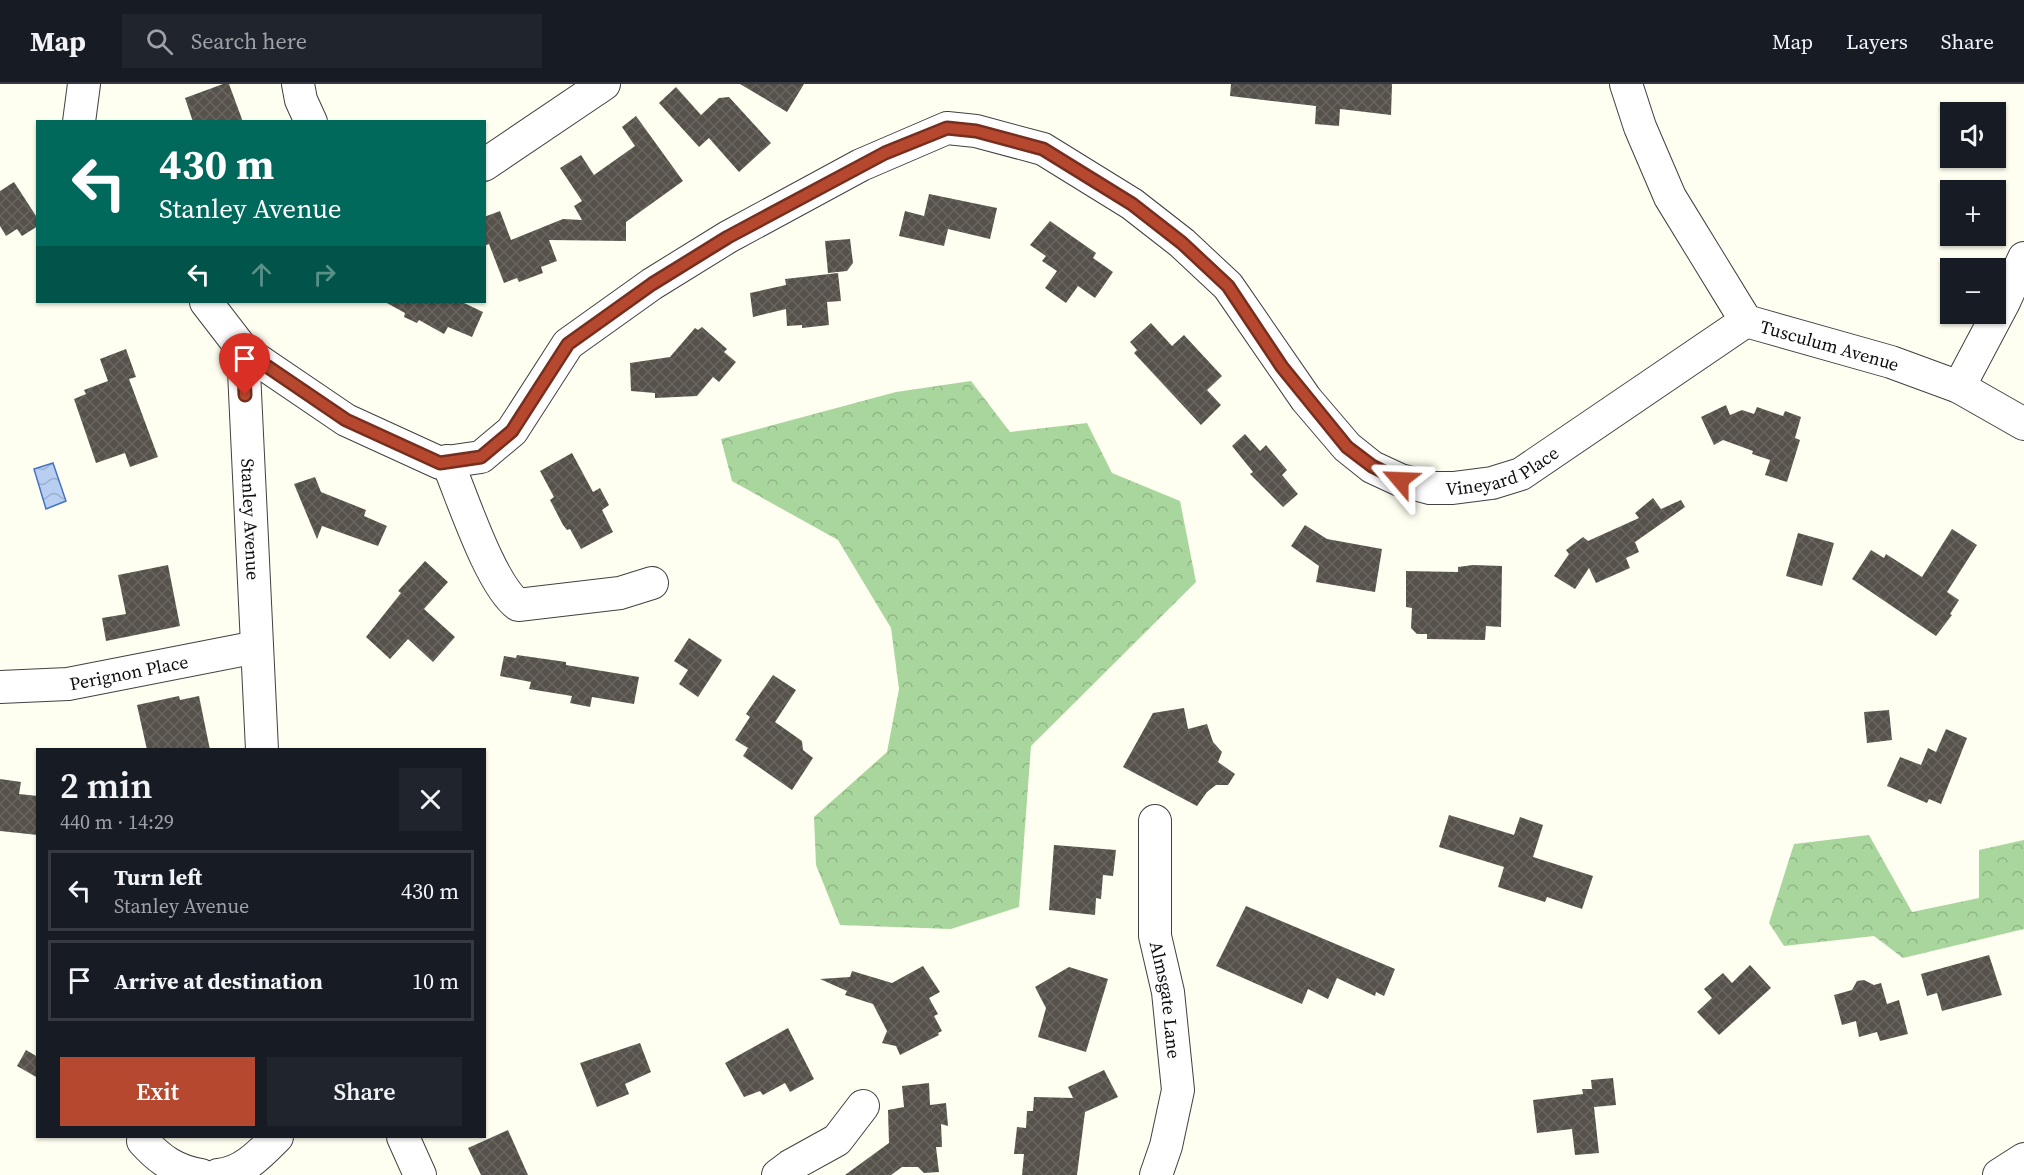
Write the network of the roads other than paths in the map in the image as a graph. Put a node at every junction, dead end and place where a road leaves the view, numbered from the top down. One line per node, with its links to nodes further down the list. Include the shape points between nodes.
1 (84, 84): 5 (street)
2 (298, 84): 6 (street)
3 (604, 84): 7 (street)
4 (1626, 84): 10 (street, Tusculum Avenue, via 1670,197)
5 (79, 120)
6 (309, 120)
7 (486, 164)
8 (2024, 258): 12 (street)
9 (207, 303): 11 (street)
10 (1746, 321): 12 (street, Tusculum Avenue, via 1891,362); 14 (street, Vineyard Place, via 1521,474 1492,483 1430,488 1382,472 1347,447 1282,367 1228,286 1132,204 1043,149 976,131 947,128 869,161 728,237 652,284 568,344 512,431 481,457)
11 (243, 350): 14 (street, Vineyard Place, via 346,420 440,463); 16 (street, Stanley Avenue)
12 (1959, 387): 13 (street, Tusculum Avenue)
13 (2024, 424)
14 (447, 461): 15 (street, via 493,569 508,597 518,605 620,592)
15 (652, 583)
16 (257, 647): 17 (street, Perignon Place, via 68,684); 18 (street, Stanley Avenue)
17 (0, 687)
18 (262, 748)
19 (1155, 821): 30 (street, Almsgate Lane, via 1155,936 1168,992 1178,1090)
20 (863, 1106): 29 (street, via 837,1140)
21 (277, 1138): 27 (street, via 255,1159)
22 (403, 1138): 28 (street)
23 (143, 1141): 25 (street, via 171,1166)
24 (2024, 1159): 31 (street)
25 (201, 1175)
26 (218, 1175): 27 (street)
27 (226, 1175)
28 (420, 1175)
29 (778, 1175)
30 (1156, 1175)
31 (2000, 1175)

